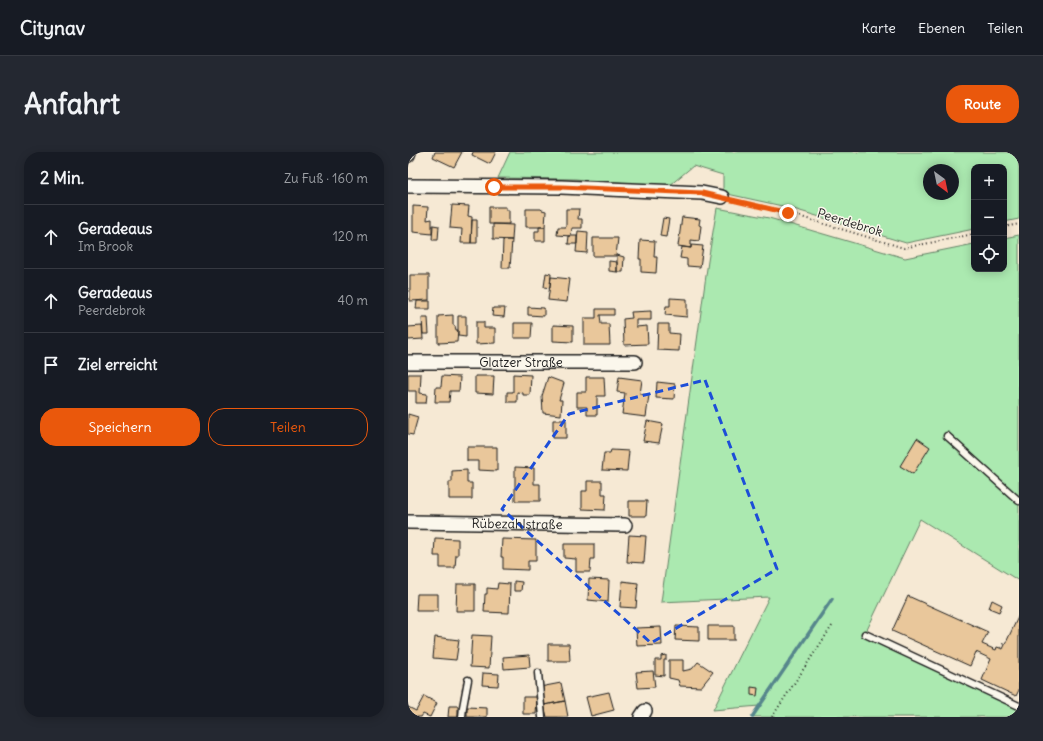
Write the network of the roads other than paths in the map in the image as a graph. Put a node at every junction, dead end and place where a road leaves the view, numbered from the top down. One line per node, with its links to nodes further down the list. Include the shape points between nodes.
1 (409, 152): 2 (street)
2 (408, 155)
3 (408, 186): 4 (street, via 561,187 702,193)
4 (722, 197)
5 (408, 362): 6 (street, Glatzer Straße)
6 (635, 362)
7 (947, 436): 8 (lane)
8 (1019, 501)
9 (408, 522): 10 (street, Rübezahlstraße)
10 (625, 525)
11 (865, 634): 14 (lane)
12 (538, 673): 16 (lane)
13 (468, 680): 15 (lane)
14 (1019, 706)
15 (462, 717)
16 (542, 717)

